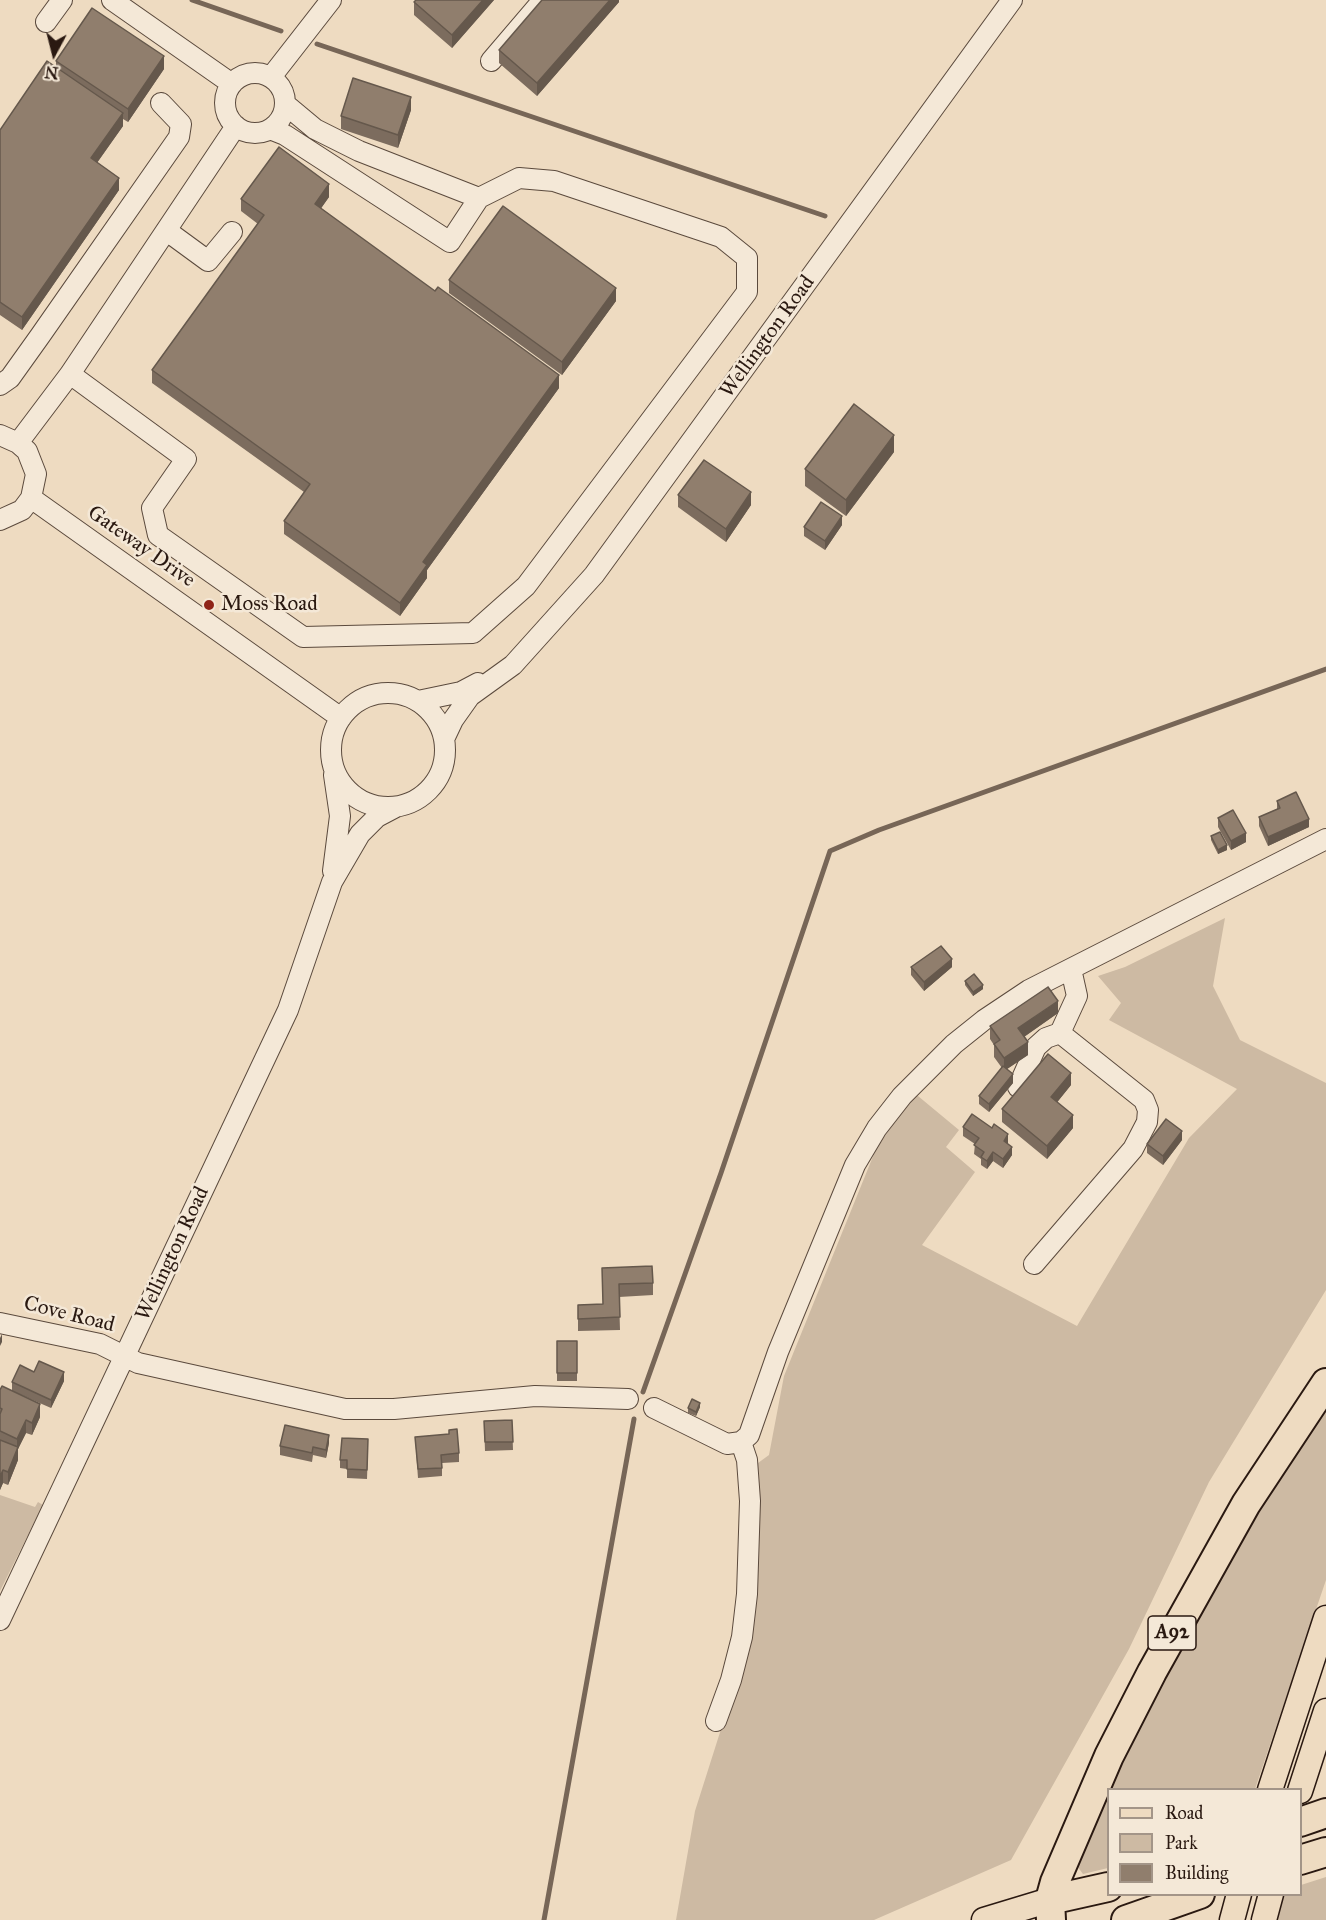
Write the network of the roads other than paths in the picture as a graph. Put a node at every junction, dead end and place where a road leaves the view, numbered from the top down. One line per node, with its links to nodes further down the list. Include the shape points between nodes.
1 (62, 0): 6 (street)
2 (112, 0): 9 (street)
3 (331, 0): 8 (street)
4 (543, 0): 7 (street)
5 (1012, 0): 22 (street, Wellington Road, via 594,575)
6 (46, 22)
7 (491, 61)
8 (271, 77): 9 (street, via 254,73); 11 (street, via 279,84)
9 (232, 84): 12 (street, via 225,106)
10 (161, 104): 18 (street, via 181,124 179,137 10,378)
11 (285, 104): 13 (street, via 278,123); 14 (street, via 315,129 358,151)
12 (236, 126): 13 (street, via 252,133); 15 (street)
13 (270, 129): 14 (street, via 450,242)
14 (479, 198): 17 (street, via 519,178 554,181 721,237 747,258 747,292 526,586 473,633 303,637 158,535 152,508 186,459)
15 (166, 231): 16 (street, via 208,261); 17 (street)
16 (232, 232)
17 (70, 374): 19 (street)
18 (0, 385)
19 (9, 439): 20 (street, via 27,451 36,474)
20 (31, 498): 21 (street, via 22,510); 24 (street, Gateway Drive)
21 (0, 520)
22 (513, 665): 23 (street, Wellington Road, via 461,692); 25 (street, Wellington Road, via 470,696)
23 (418, 701): 24 (street, via 384,693 352,705); 25 (street, via 439,724)
24 (340, 717): 26 (street, via 332,743)
25 (444, 739): 27 (street, via 442,770 435,783 411,803)
26 (333, 769): 27 (street, via 351,795 365,803); 29 (street, Wellington Road, via 340,816)
27 (396, 807): 29 (street, Wellington Road, via 377,817 360,834)
28 (1326, 839): 30 (street)
29 (332, 882): 35 (street, Wellington Road, via 288,1010)
30 (1071, 969): 31 (street, via 1077,996); 39 (street, via 1029,990 954,1044 902,1096 877,1128 834,1212 751,1431)
31 (1060, 1033): 32 (street, via 1036,1047); 33 (street, via 1143,1100 1148,1110 1147,1122 1133,1149)
32 (1018, 1087)
33 (1034, 1264)
34 (0, 1323): 35 (street, Cove Road, via 100,1344)
35 (125, 1356): 37 (street, Cove Road, via 138,1363 345,1409 394,1409 535,1396); 41 (street, Wellington Road)
36 (1326, 1383): 54 (highway, A92, via 1246,1504 1152,1672 1109,1756 1059,1874)
37 (628, 1399)
38 (654, 1408): 39 (street, via 720,1442)
39 (741, 1442): 43 (street, via 747,1460 750,1501 747,1594 739,1648)
40 (1326, 1618): 44 (main road)
41 (0, 1620)
42 (1326, 1711): 45 (main road)
43 (716, 1721)
44 (1271, 1788)
45 (1301, 1788)
46 (1326, 1814): 47 (highway)
47 (1302, 1821)
48 (1326, 1852): 49 (highway)
49 (1302, 1859)
50 (1107, 1887): 54 (highway)
51 (1194, 1896): 56 (highway)
52 (1238, 1896): 57 (main road)
53 (1270, 1896): 58 (main road)
54 (1051, 1910): 55 (main road)
55 (984, 1920)
56 (1126, 1920)
57 (1232, 1920)
58 (1264, 1920)

